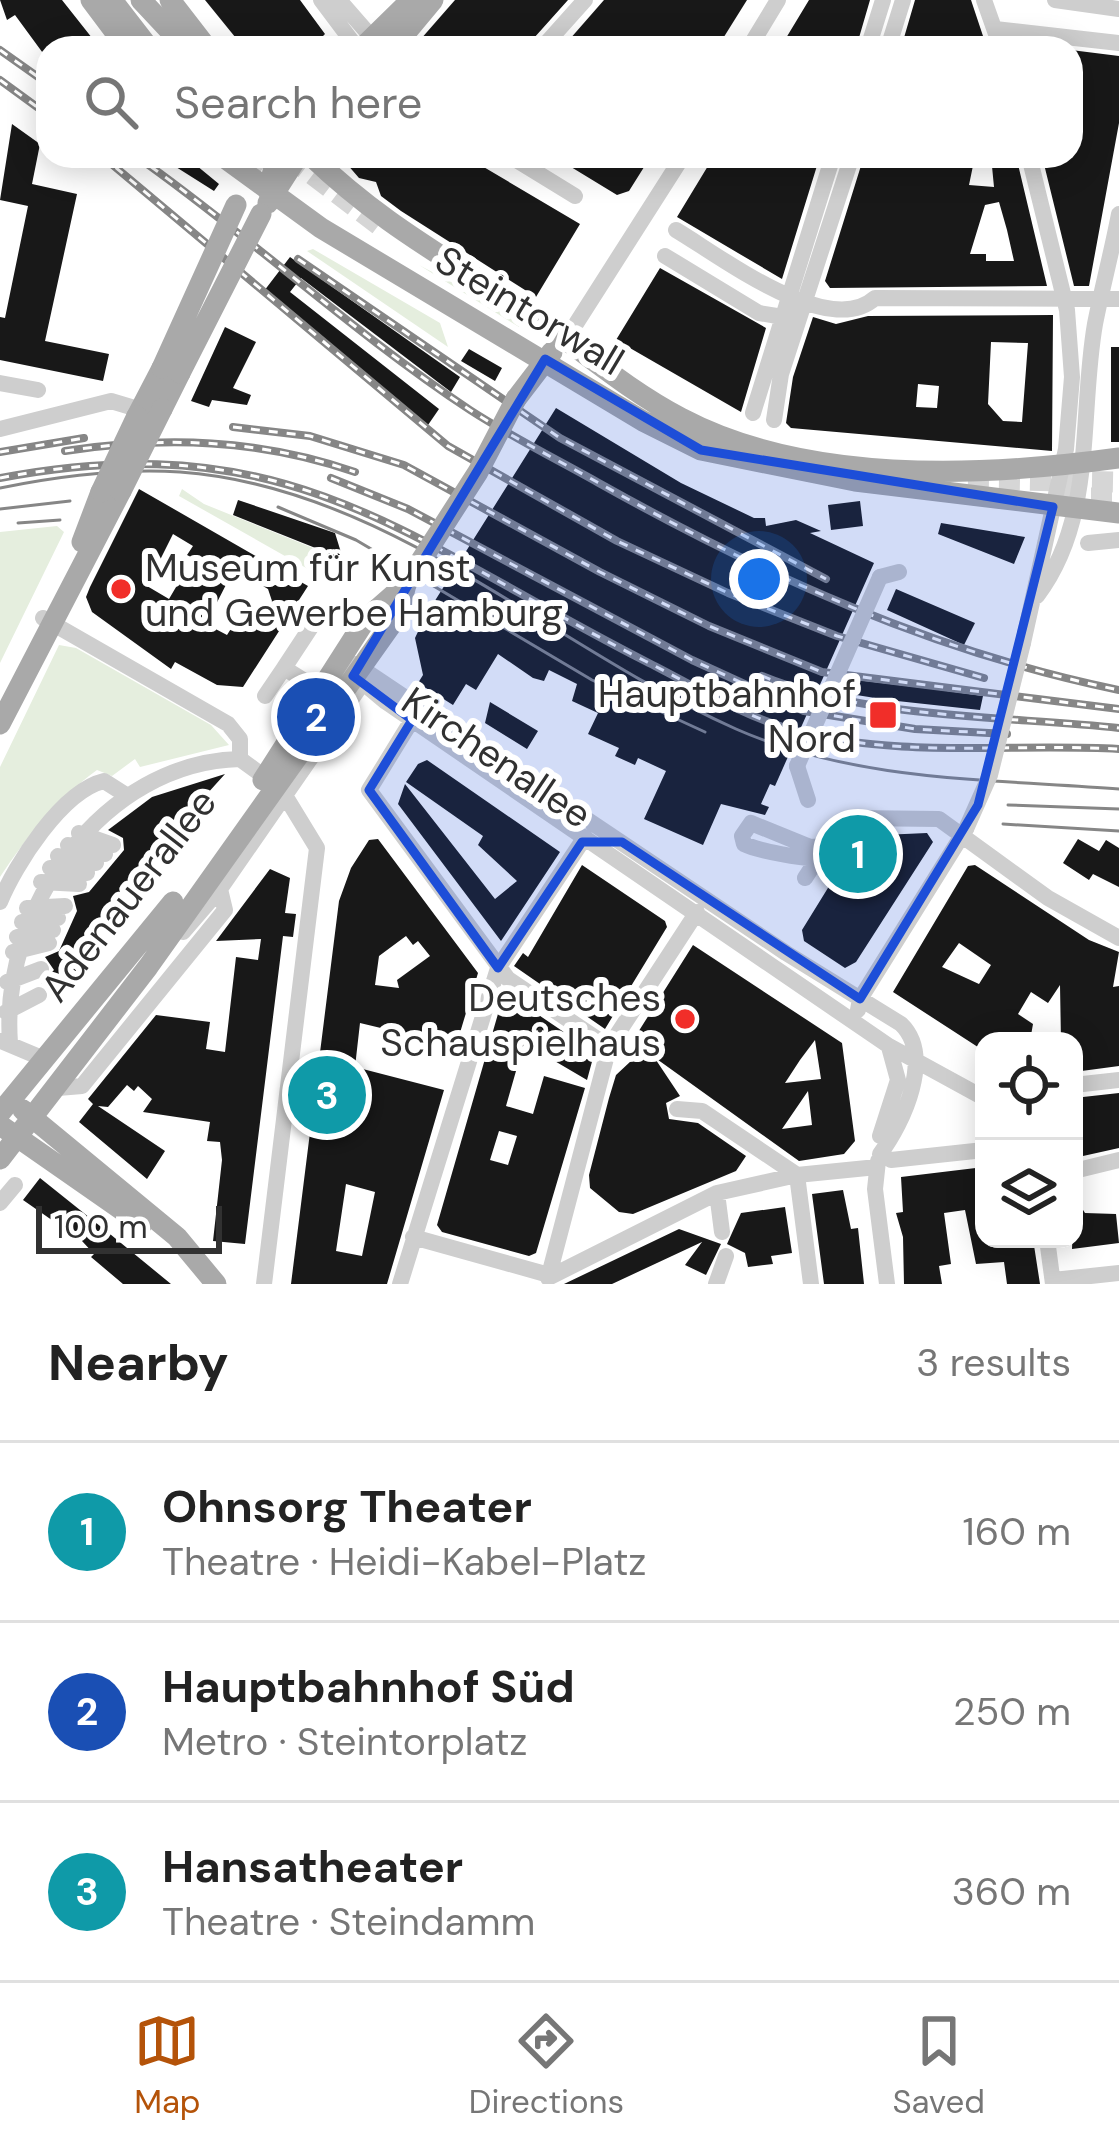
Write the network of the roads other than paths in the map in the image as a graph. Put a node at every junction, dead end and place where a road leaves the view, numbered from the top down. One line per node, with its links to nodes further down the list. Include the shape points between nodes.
1 (91, 0): 17 (main road)
2 (112, 0): 18 (main road)
3 (141, 0): 19 (main road)
4 (170, 0): 20 (main road)
5 (321, 0): 21 (street)
6 (338, 0): 22 (street)
7 (411, 0): 23 (main road)
8 (433, 0): 24 (main road)
9 (586, 0): 25 (street)
10 (778, 0): 26 (street)
11 (883, 0): 27 (street)
12 (903, 0): 28 (street)
13 (984, 0): 16 (street)
14 (1055, 0): 15 (street)
15 (1119, 9)
16 (995, 29): 29 (street); 30 (street)
17 (118, 36)
18 (140, 36)
19 (175, 36)
20 (198, 36)
21 (362, 36)
22 (365, 36)
23 (381, 36)
24 (386, 36)
25 (553, 36)
26 (756, 36)
27 (872, 36)
28 (892, 36)
29 (997, 36)
30 (1057, 36)
31 (1083, 39): 32 (street)
32 (1119, 43)
33 (530, 168): 39 (street)
34 (675, 168): 47 (street)
35 (830, 168): 44 (street)
36 (847, 168): 44 (street)
37 (1032, 168): 45 (street)
38 (279, 173): 47 (main road, Steintorwall, via 388,225); 48 (main road, Steintorwall); 51 (main road, bridge)
39 (575, 196)
40 (1119, 214): 43 (street)
41 (676, 230): 44 (street)
42 (665, 256): 46 (street, via 759,313)
43 (1111, 300): 45 (street); 57 (street, via 1096,321)
44 (796, 301): 45 (street, via 847,309 875,298); 46 (street); 53 (street)
45 (1065, 303): 57 (street)
46 (783, 317): 52 (street)
47 (565, 341): 48 (main road); 55 (main road, Steintorwall, via 676,416)
48 (545, 359): 55 (main road, Steintorwall, via 673,437); 68 (main road, bridge, via 406,584 387,595)
49 (0, 382): 50 (street)
50 (38, 390)
51 (147, 412): 54 (street, via 106,402); 65 (main road, bridge)
52 (753, 413)
53 (774, 420)
54 (0, 429)
55 (762, 458): 57 (main road, via 1029,472); 58 (main road)
56 (1119, 458): 57 (main road)
57 (1072, 465): 58 (street); 59 (street)
58 (1053, 507): 59 (main road); 64 (street)
59 (1076, 509): 60 (main road); 64 (street, via 1057,570)
60 (1119, 513)
61 (1119, 540): 62 (street)
62 (1088, 543)
63 (899, 572): 77 (street, bridge, via 880,577 797,766)
64 (1037, 596): 78 (street, bridge, via 994,760)
65 (48, 621): 70 (main road); 73 (main road); 74 (street, via 228,724 240,739)
66 (311, 627): 67 (street)
67 (284, 668): 69 (street); 71 (street)
68 (354, 671): 69 (main road); 72 (street, Kirchenallee); 75 (main road); 79 (street, Kirchenallee)
69 (319, 690): 75 (main road)
70 (0, 691)
71 (265, 696)
72 (412, 720): 80 (street, Kirchenallee); 89 (street, via 369,790)
73 (0, 724)
74 (240, 759): 75 (street); 76 (street, via 184,769)
75 (275, 785): 82 (street, Adenauerallee); 88 (main road, Adenauerallee); 96 (main road, Adenauerallee); 126 (street, via 315,839 316,858)
76 (126, 795): 83 (street, via 104,782 88,788 34,841); 86 (street)
77 (808, 800)
78 (964, 832): 81 (street, via 939,819 842,823); 87 (street, via 1048,898); 90 (street)
79 (618, 840): 80 (street, Kirchenallee); 90 (street, Kirchenallee)
80 (592, 841): 84 (street, Kirchenallee); 89 (street)
81 (805, 878)
82 (220, 889): 88 (street, Adenauerallee); 100 (street, via 225,910 146,1011 82,1086)
83 (0, 902)
84 (697, 911): 91 (street, Kirchenallee); 95 (street)
85 (67, 915): 86 (street); 86 (street); 86 (street); 86 (street); 86 (street); 86 (street)
86 (31, 918): 93 (street)
87 (1119, 938)
88 (148, 967): 100 (main road, Adenauerallee)
89 (498, 968): 95 (street); 118 (street)
90 (860, 999): 91 (street); 92 (street); 97 (street, Kirchenallee, via 910,1033)
91 (832, 1004): 92 (street, Kirchenallee)
92 (869, 1032): 94 (street, Kirchenallee)
93 (5, 1042): 96 (street)
94 (889, 1046): 97 (street, Kirchenallee); 109 (street, via 899,1073 878,1142)
95 (609, 1047): 122 (street)
96 (44, 1059): 102 (main road, Adenauerallee)
97 (917, 1059): 101 (street, Kirchenallee); 109 (street)
98 (1119, 1080): 99 (street)
99 (1083, 1084)
100 (58, 1088): 104 (main road, Adenauerallee)
101 (975, 1093)
102 (4, 1101): 104 (main road)
103 (677, 1109): 106 (street, via 698,1108)
104 (33, 1118): 105 (main road, Adenauerallee); 125 (main road, via 177,1237)
105 (9, 1131): 108 (main road, Adenauerallee); 124 (main road, via 160,1238)
106 (756, 1147): 112 (street); 113 (street)
107 (975, 1151): 109 (street)
108 (0, 1159)
109 (882, 1160): 112 (street); 130 (street)
110 (1119, 1160): 111 (street)
111 (1083, 1169)
112 (797, 1175): 113 (street); 129 (street)
113 (772, 1180): 115 (street)
114 (15, 1185): 116 (street)
115 (717, 1193): 117 (street); 122 (street)
116 (0, 1203)
117 (722, 1232)
118 (413, 1237): 122 (street); 127 (street)
119 (1048, 1248): 123 (street)
120 (726, 1256): 128 (street)
121 (1119, 1273): 123 (street)
122 (547, 1279)
123 (1053, 1282)
124 (199, 1284)
125 (216, 1284)
126 (264, 1284)
127 (400, 1284)
128 (716, 1284)
129 (811, 1284)
130 (887, 1284)

